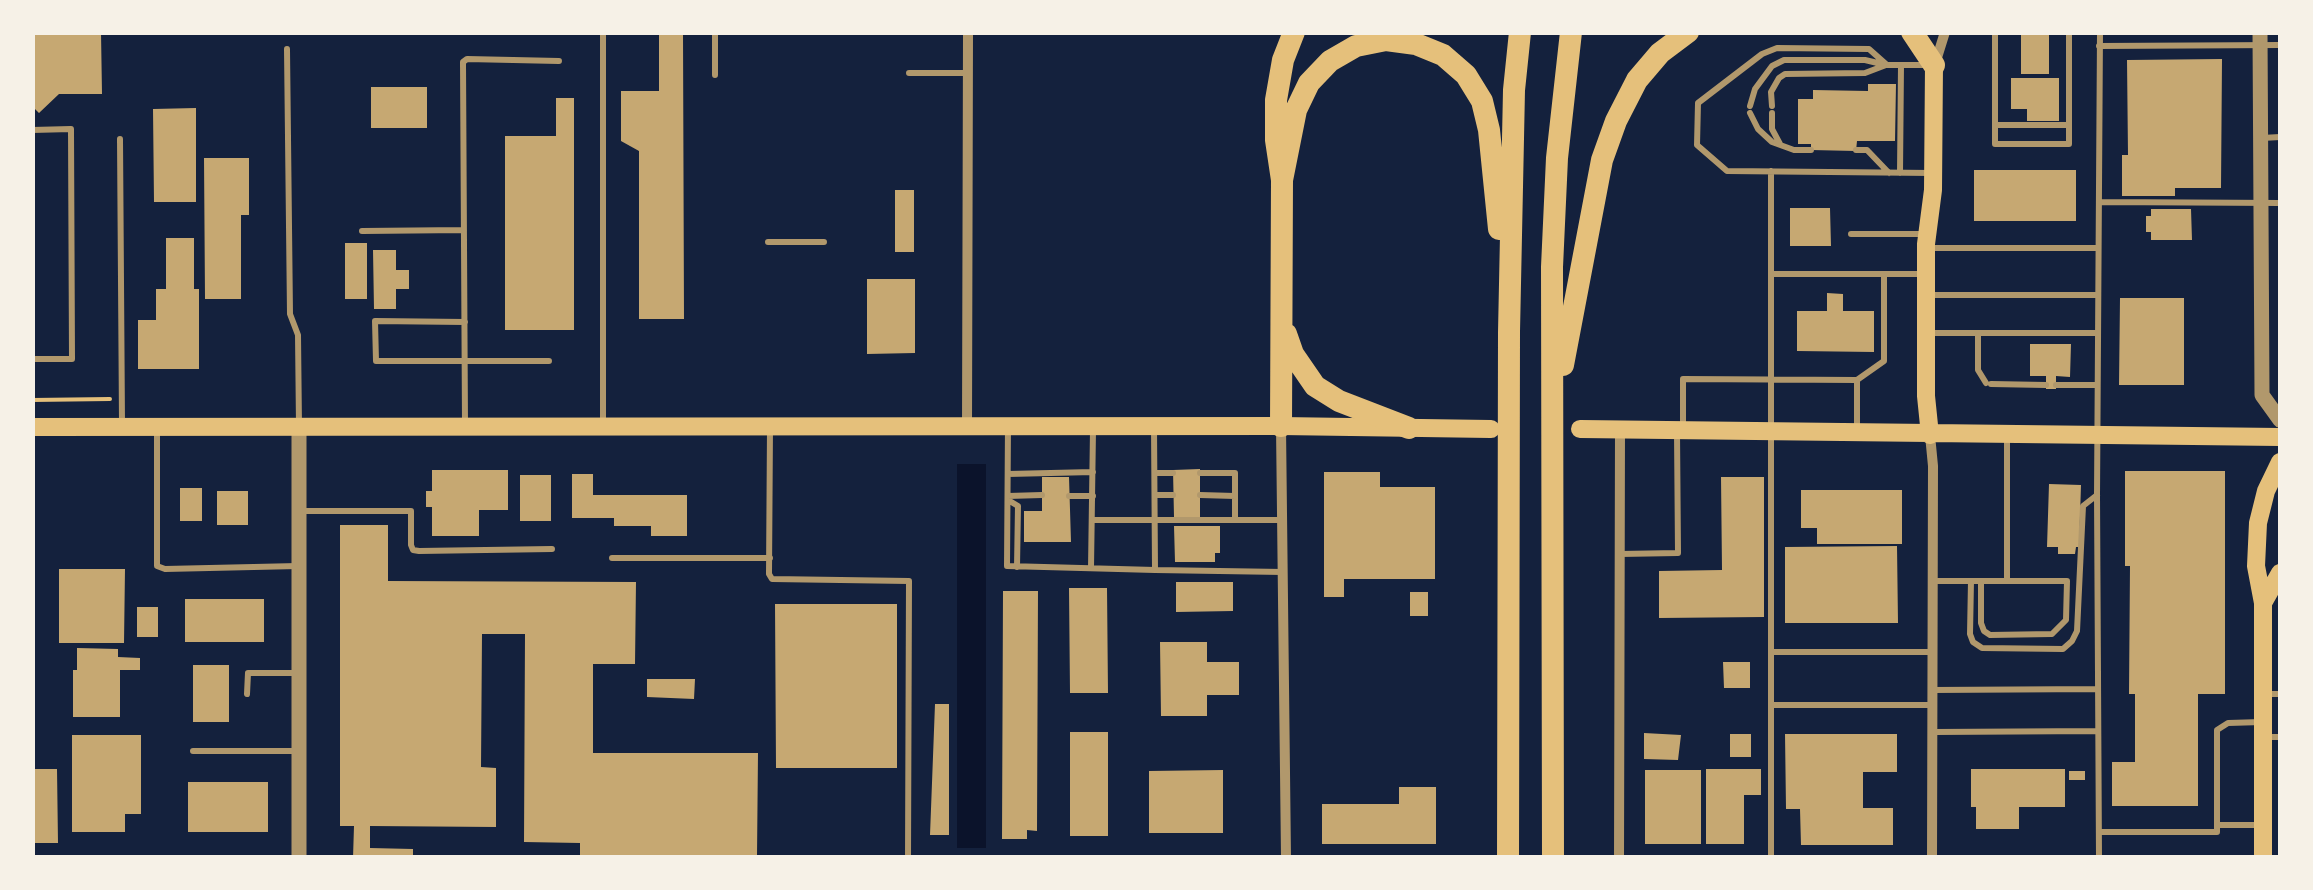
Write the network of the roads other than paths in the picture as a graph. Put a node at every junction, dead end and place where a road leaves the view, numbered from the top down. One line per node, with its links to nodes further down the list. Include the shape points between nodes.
1 (602, 32): 80 (lane)
2 (715, 32): 23 (lane)
3 (1294, 32): 37 (highway, via 1276,100)
4 (1520, 32): 55 (highway)
5 (1571, 32): 62 (highway, via 1552,267)
6 (1688, 32): 62 (highway, via 1637,80 1616,121)
7 (1912, 32): 20 (highway)
8 (1944, 32): 20 (street)
9 (1995, 32): 24 (lane)
10 (2069, 32): 25 (lane)
11 (2100, 32): 15 (lane)
12 (969, 34): 22 (street)
13 (2260, 39): 14 (lane); 15 (lane); 27 (street)
14 (2280, 45)
15 (2100, 46): 38 (lane)
16 (287, 49): 78 (lane, via 290,314 298,335)
17 (559, 61): 41 (lane, via 463,62)
18 (1887, 65): 19 (lane); 30 (lane, via 1865,73 1779,78 1771,92 1772,129); 30 (lane, via 1784,60 1772,66 1755,88 1750,110 1758,130); 33 (lane, via 1870,49 1777,48 1698,103 1698,146 1727,171)
19 (1901, 65): 20 (lane); 35 (lane)
20 (1934, 65): 36 (main road)
21 (909, 73): 22 (lane)
22 (968, 73): 70 (street)
23 (715, 74)
24 (1995, 125): 25 (lane); 25 (lane, via 1995,144 2069,144)
25 (2069, 125)
26 (32, 130): 59 (lane, via 71,130 72,359)
27 (2261, 138): 28 (lane); 39 (street)
28 (2280, 138)
29 (120, 139): 76 (lane)
30 (1783, 147): 31 (lane)
31 (1812, 150)
32 (1856, 150): 34 (lane, via 1867,150)
33 (1771, 172): 34 (lane); 48 (lane)
34 (1888, 173): 35 (lane)
35 (1900, 173): 36 (lane)
36 (1934, 174): 46 (main road)
37 (1282, 180): 54 (highway); 55 (highway, via 1296,110 1330,61 1386,40 1444,56 1482,101 1489,130)
38 (2098, 202): 39 (lane); 47 (lane)
39 (2261, 203): 40 (lane); 68 (street, via 2262,395)
40 (2280, 203)
41 (464, 230): 42 (lane); 53 (lane)
42 (362, 231)
43 (1851, 234): 46 (lane)
44 (768, 242): 45 (lane)
45 (824, 242)
46 (1926, 242): 47 (lane); 50 (main road)
47 (2098, 248): 52 (lane)
48 (1771, 274): 49 (lane); 63 (lane)
49 (1884, 274): 50 (lane); 64 (lane, via 1884,360)
50 (1926, 274): 51 (main road)
51 (1926, 295): 52 (lane); 56 (main road)
52 (2098, 295): 58 (lane)
53 (465, 322): 60 (lane); 60 (lane, via 375,325 379,362)
54 (1284, 326): 74 (highway); 81 (highway, via 1312,384)
55 (1508, 332): 146 (highway)
56 (1926, 332): 57 (lane); 88 (main road)
57 (1978, 332): 58 (lane); 65 (lane, via 1978,370 1989,384)
58 (2098, 332): 67 (lane)
59 (32, 359)
60 (465, 360): 61 (lane); 79 (lane)
61 (549, 360)
62 (1558, 365): 147 (highway)
63 (1771, 379): 64 (lane); 85 (lane, via 1683,379); 86 (lane)
64 (1856, 380): 87 (lane)
65 (2046, 385)
66 (2056, 385): 67 (lane)
67 (2098, 385): 90 (lane)
68 (2280, 420)
69 (770, 426): 70 (main road); 80 (main road); 115 (lane)
70 (967, 426): 71 (main road)
71 (1008, 426): 72 (main road); 95 (lane)
72 (1093, 426): 73 (main road); 93 (lane)
73 (1154, 426): 74 (main road); 96 (lane)
74 (1282, 426): 81 (main road); 111 (street)
75 (32, 427): 76 (main road)
76 (122, 427): 77 (main road)
77 (157, 427): 78 (main road); 116 (lane, via 157,566)
78 (299, 427): 79 (main road); 107 (street)
79 (465, 427): 80 (main road)
80 (603, 427)
81 (1410, 428): 82 (main road)
82 (1490, 429)
83 (1580, 429): 84 (main road)
84 (1620, 429): 85 (main road); 113 (street)
85 (1680, 431): 86 (main road); 113 (lane, via 1678,554)
86 (1771, 433): 87 (main road); 126 (lane)
87 (1856, 434): 88 (main road)
88 (1930, 434): 89 (main road); 121 (street)
89 (2007, 434): 90 (main road); 124 (lane)
90 (2097, 435): 91 (main road); 98 (lane)
91 (2280, 437)
92 (2280, 462): 125 (main road, via 2258,523)
93 (1094, 472): 95 (lane); 104 (lane)
94 (1174, 473): 96 (lane)
95 (1008, 474): 106 (lane)
96 (1154, 474): 100 (lane)
97 (1200, 474): 105 (lane, via 1234,474)
98 (2097, 494): 122 (lane, via 2083,506 2077,630 2063,648 1982,648 1973,642); 129 (lane)
99 (1042, 495): 106 (lane)
100 (1154, 495): 101 (lane); 109 (lane)
101 (1174, 495)
102 (1200, 495): 105 (lane)
103 (1069, 496): 104 (lane)
104 (1093, 496): 108 (lane)
105 (1236, 496): 110 (lane)
106 (1008, 498): 117 (lane, via 1007,566)
107 (299, 511): 112 (lane, via 410,510 413,550 419,552); 116 (street)
108 (1092, 520): 109 (lane); 117 (lane)
109 (1155, 520): 110 (lane); 118 (lane)
110 (1236, 520): 111 (lane)
111 (1282, 520): 119 (street)
112 (552, 550)
113 (1620, 554): 148 (street)
114 (612, 558): 115 (lane)
115 (770, 558): 144 (lane, via 769,574 780,582 909,581)
116 (299, 566): 128 (street)
117 (1091, 568): 118 (lane)
118 (1156, 570): 119 (lane)
119 (1283, 572): 145 (street)
120 (2280, 573): 125 (main road)
121 (1933, 581): 122 (lane); 127 (street)
122 (1971, 581): 123 (lane)
123 (1982, 581): 124 (lane); 124 (lane, via 1981,623 1990,635 2060,629 2066,582)
124 (2007, 581)
125 (2263, 603): 132 (main road)
126 (1771, 652): 127 (lane); 133 (lane)
127 (1933, 652): 130 (street)
128 (299, 673): 131 (lane, via 248,673); 139 (street)
129 (2098, 689): 130 (lane); 135 (lane)
130 (1932, 690): 134 (street)
131 (248, 694)
132 (2272, 694): 137 (main road)
133 (1771, 705): 134 (lane); 149 (lane)
134 (1932, 705): 136 (street)
135 (2098, 731): 136 (lane); 142 (lane)
136 (1932, 732): 150 (street)
137 (2269, 732): 140 (lane, via 2228,722 2217,730); 141 (main road)
138 (193, 751): 139 (lane)
139 (299, 751): 143 (street)
140 (2217, 825): 141 (lane); 142 (lane, via 2217,832)
141 (2263, 826): 152 (main road)
142 (2099, 832): 151 (lane)
143 (298, 858)
144 (908, 858)
145 (1286, 858)
146 (1508, 858)
147 (1552, 858)
148 (1620, 858)
149 (1771, 858)
150 (1932, 858)
151 (2099, 858)
152 (2263, 858)

